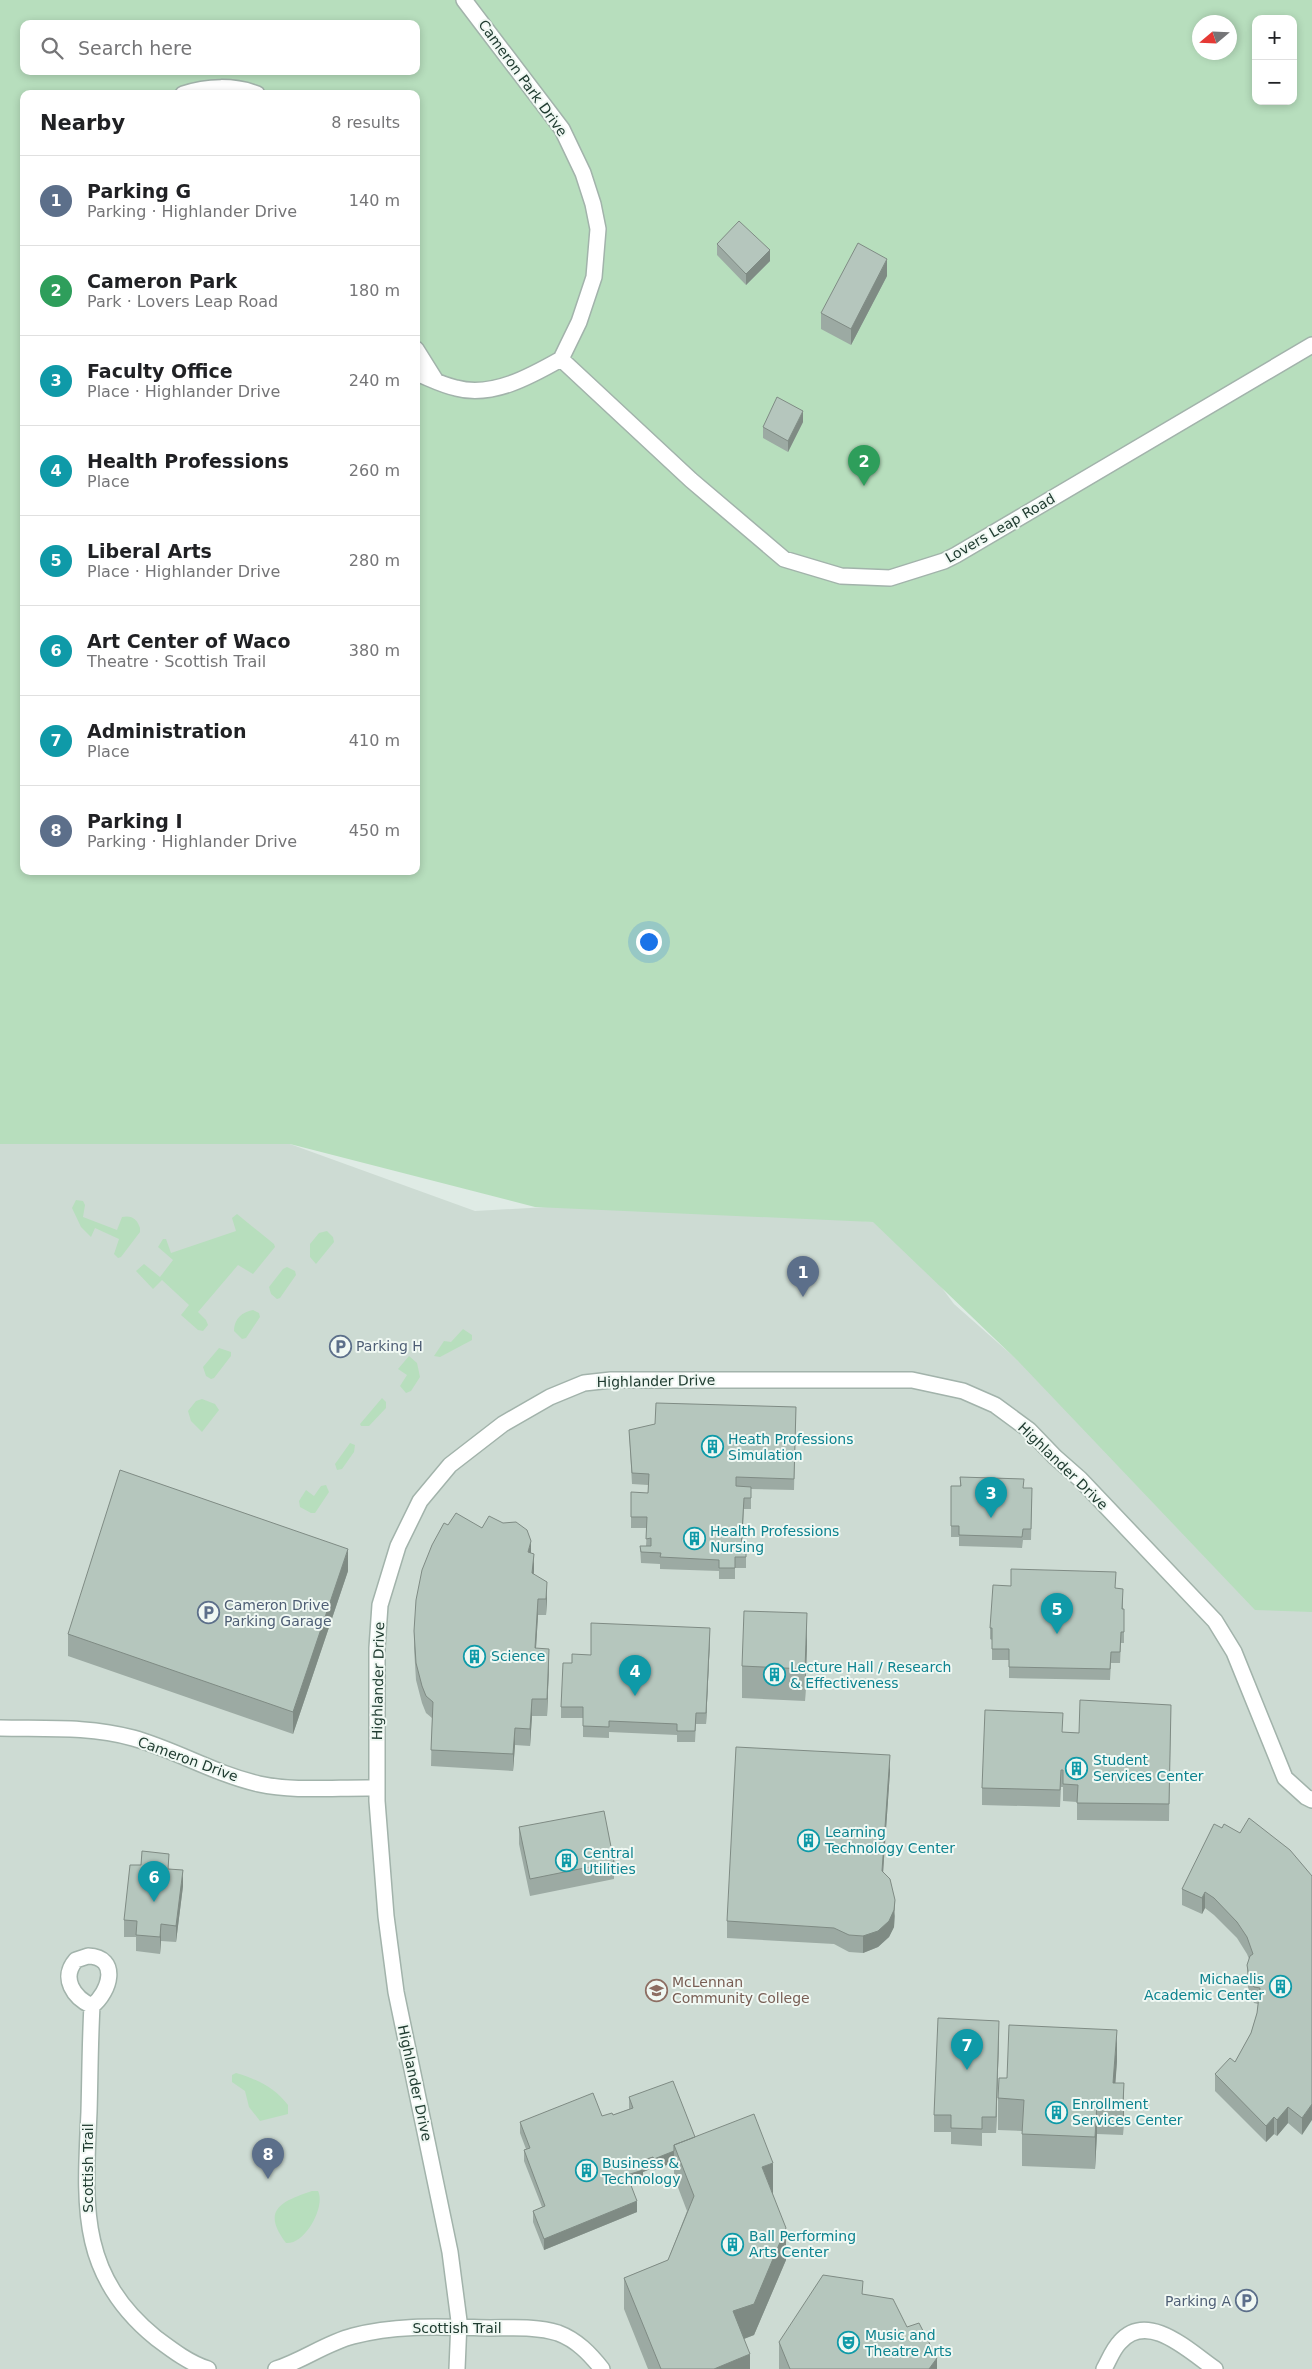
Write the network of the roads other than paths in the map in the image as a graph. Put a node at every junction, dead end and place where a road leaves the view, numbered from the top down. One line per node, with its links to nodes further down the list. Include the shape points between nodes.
1 (464, 0): 6 (street, Cameron Park Drive, via 562,129 583,173 593,204 598,229 594,277 579,322)
2 (196, 90): 3 (street)
3 (247, 90)
4 (1312, 345): 6 (street, Lovers Leap Road, via 956,555 890,578 841,576 784,559 691,480)
5 (420, 355): 8 (street)
6 (561, 359): 8 (street, via 524,380 481,391 457,389)
7 (420, 375): 8 (street)
8 (436, 381)
9 (0, 1728): 10 (street, Cameron Drive, via 78,1729 132,1738 259,1784 295,1788)
10 (377, 1788): 11 (street, Highlander Drive, via 380,1605 398,1546 420,1501 450,1465 503,1424 550,1397 584,1384 611,1380 869,1378 912,1380 963,1391 994,1405 1030,1430 1215,1621 1236,1657 1285,1778); 13 (street, Highlander Drive, via 380,1858 396,1992 450,2252)
11 (1312, 1800)
12 (92, 2006): 14 (street, Scottish Trail, via 86,2204 91,2237 102,2272 142,2326 170,2349)
13 (458, 2328): 15 (street, Scottish Trail, via 392,2328 351,2336); 16 (street, Highlander Drive); 17 (street, Scottish Trail, via 536,2328 559,2334 585,2349)
14 (208, 2369)
15 (276, 2369)
16 (457, 2369)
17 (602, 2369)
18 (1104, 2369): 19 (street, via 1119,2343 1143,2330 1165,2335)
19 (1215, 2369)

